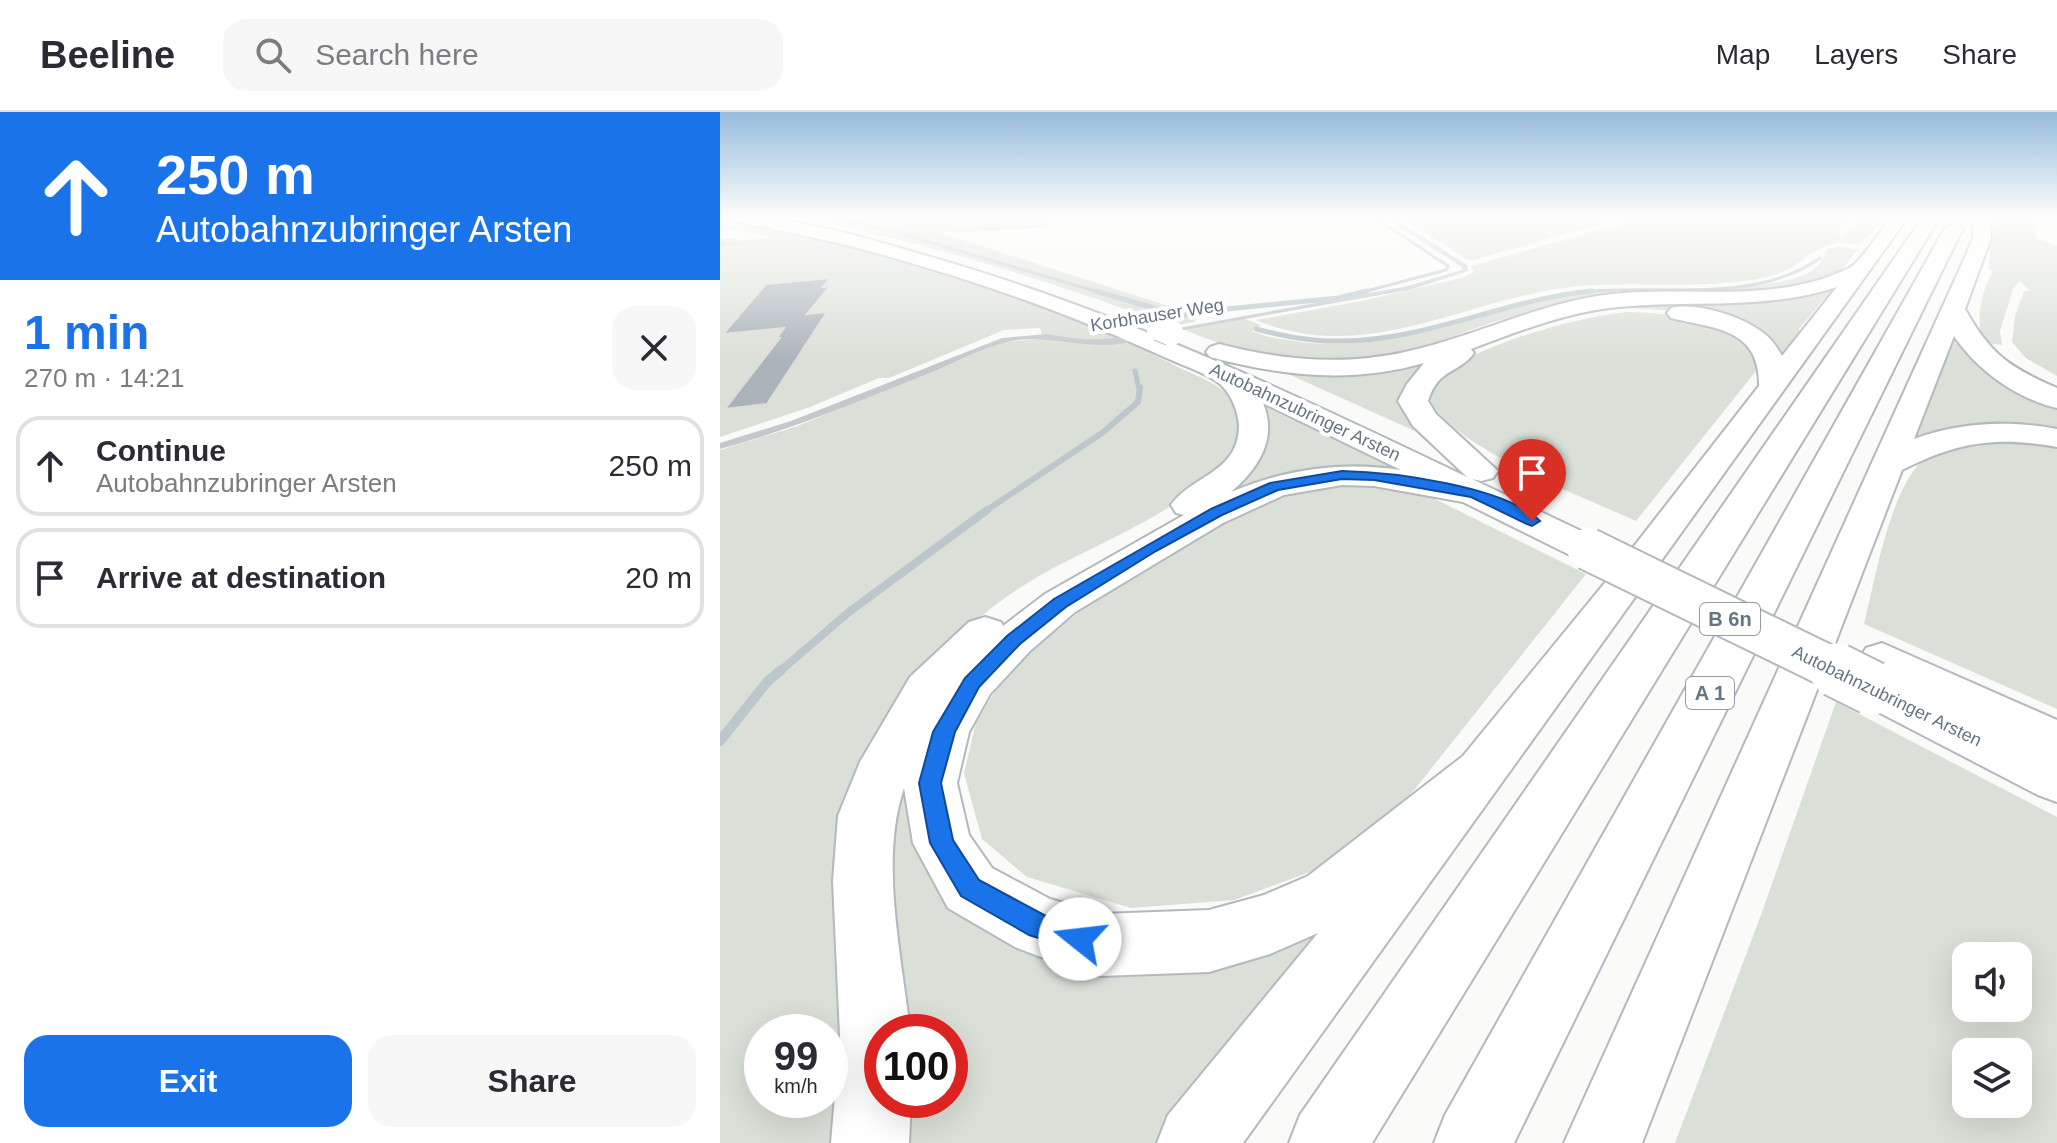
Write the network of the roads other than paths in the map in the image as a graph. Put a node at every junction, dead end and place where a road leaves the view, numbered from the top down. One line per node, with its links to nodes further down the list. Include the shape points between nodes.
1 (938, 265): 10 (highway, Autobahnzubringer Arsten / B 6n)
2 (979, 265): 10 (highway, Autobahnzubringer Arsten / B 6n)
3 (1464, 265): 15 (lane, Korbhauser Weg, via 1461,274 1409,288 1104,343 1046,336 1005,340 794,423)
4 (1864, 265): 8 (highway)
5 (1901, 265): 24 (highway)
6 (1935, 265): 25 (highway, A 1)
7 (1971, 265): 9 (highway)
8 (1860, 271): 11 (highway, via 1816,288 1768,296 1624,300 1575,307 1369,367); 12 (highway)
9 (1954, 310): 13 (highway, via 1980,353); 16 (highway)
10 (1151, 333): 11 (highway, Autobahnzubringer Arsten / B 6n)
11 (1224, 364): 17 (highway, Autobahnzubringer Arsten / B 6n); 22 (highway, via 1249,405 1256,430 1252,446 1230,476 999,619 927,689 886,762 865,829 863,881 875,1036)
12 (1773, 387): 17 (highway, via 1765,347 1745,332 1705,318 1624,309 1549,322 1459,354 1419,382 1413,401 1424,420); 20 (highway)
13 (2057, 399)
14 (2057, 438): 16 (highway, via 1974,435 1934,442)
15 (720, 446)
16 (1889, 464): 26 (highway)
17 (1478, 482): 18 (highway, Autobahnzubringer Arsten / B 6n, bridge); 20 (highway, via 1342,475 1275,486 1210,515 1060,603 1014,640 972,683 944,732 930,783 942,843 970,888 1038,926 1101,945 1209,941 1270,924 1330,896)
18 (1877, 674): 19 (highway, Autobahnzubringer Arsten / B 6n); 21 (highway, Autobahnzubringer Arsten / B 6n)
19 (2057, 742)
20 (1483, 770): 23 (highway)
21 (2057, 780)
22 (870, 1143)
23 (1196, 1143)
24 (1328, 1143)
25 (1473, 1143)
26 (1603, 1143)

